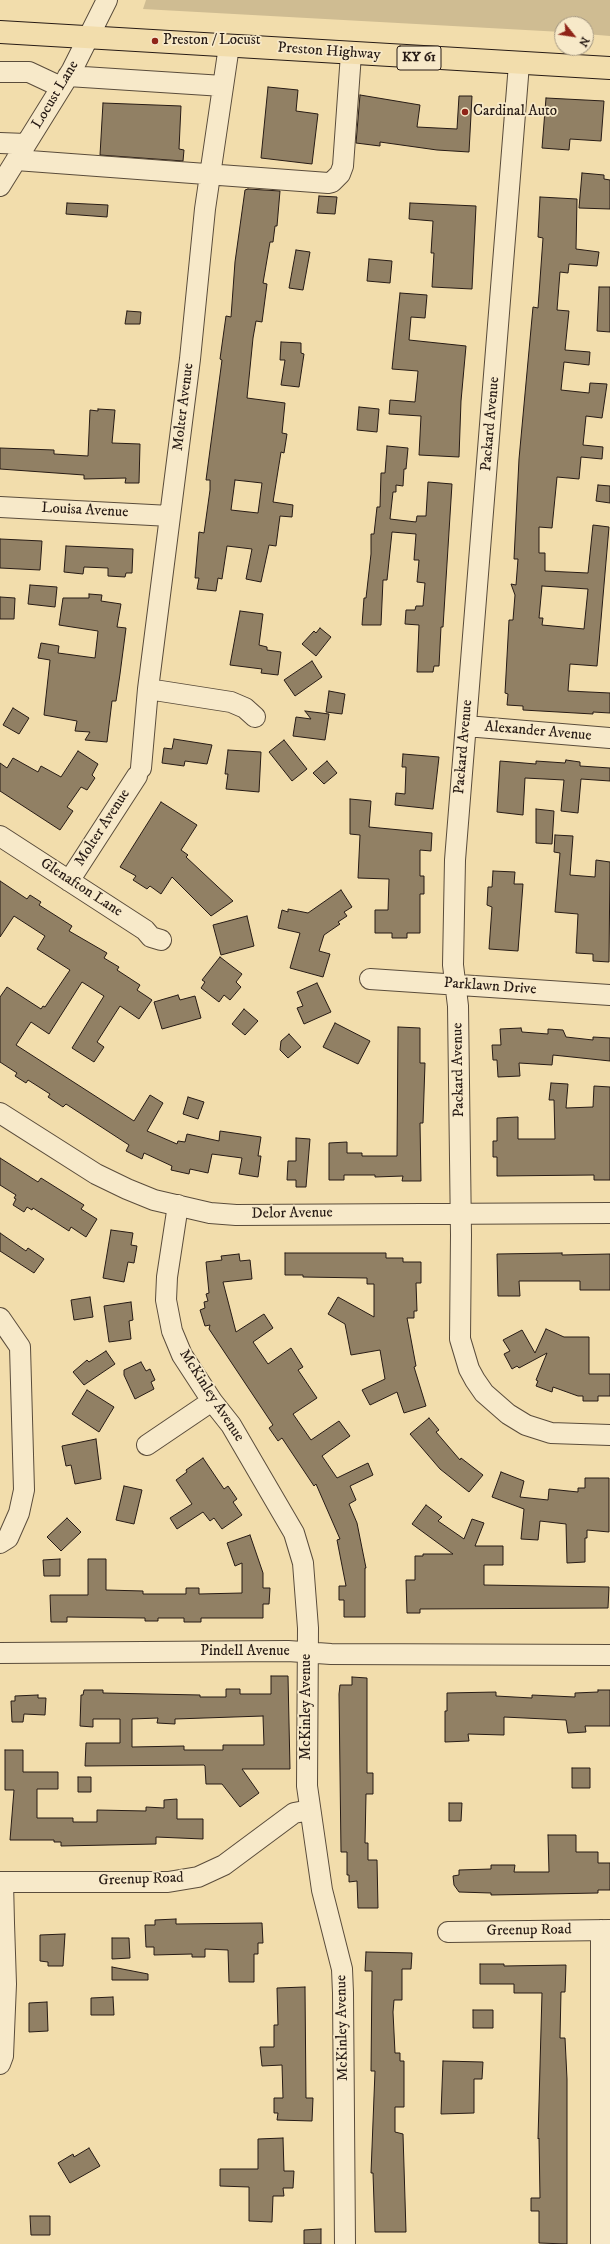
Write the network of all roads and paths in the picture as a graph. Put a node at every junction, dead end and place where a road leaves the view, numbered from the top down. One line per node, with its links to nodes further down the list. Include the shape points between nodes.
1 (107, 0): 3 (street, Locust Lane)
2 (0, 32): 3 (main road, Preston Highway / KY 61)
3 (88, 37): 4 (main road, Preston Highway / KY 61); 9 (street, Locust Lane)
4 (229, 46): 5 (main road, Preston Highway / KY 61); 10 (street, Molter Avenue)
5 (351, 54): 6 (main road, Preston Highway / KY 61); 13 (street, via 343,166 336,179 328,183)
6 (519, 64): 7 (main road, Preston Highway / KY 61); 19 (street, Packard Avenue)
7 (610, 68)
8 (0, 72): 9 (street, via 29,72)
9 (65, 82): 10 (street); 12 (street, Locust Lane)
10 (223, 86): 13 (street, Molter Avenue)
11 (0, 143): 12 (street)
12 (21, 152): 13 (street); 14 (street, Locust Lane)
13 (210, 174): 16 (street, Molter Avenue)
14 (0, 186)
15 (0, 507): 16 (street, Louisa Avenue)
16 (170, 516): 17 (street, Molter Avenue)
17 (148, 689): 18 (street, via 231,702 245,708); 22 (street, Molter Avenue, via 139,772)
18 (255, 717)
19 (466, 726): 20 (street, Alexander Avenue); 25 (street, Packard Avenue, via 455,860 453,965)
20 (610, 738)
21 (0, 836): 22 (street, Glenafton Lane)
22 (69, 881): 23 (street, Glenafton Lane, via 146,930 151,937)
23 (161, 940)
24 (370, 979): 25 (street, Parklawn Drive)
25 (456, 985): 26 (street, Parklawn Drive); 29 (street, Packard Avenue)
26 (610, 995)
27 (0, 1113): 28 (street, Delor Avenue, via 96,1174 154,1200)
28 (178, 1205): 29 (street, Delor Avenue, via 210,1213 236,1215); 32 (street, McKinley Avenue, via 167,1277 168,1314 182,1355)
29 (461, 1213): 30 (street, Delor Avenue); 33 (street, Packard Avenue, via 459,1325 468,1369 484,1393 508,1414 526,1425 551,1432)
30 (610, 1213)
31 (0, 1318): 35 (street, via 20,1347 24,1490 19,1513 8,1538)
32 (212, 1401): 34 (street); 36 (street, McKinley Avenue, via 231,1425 294,1533 303,1563)
33 (610, 1435)
34 (147, 1445)
35 (0, 1543)
36 (308, 1652): 37 (street, Pindell Avenue); 38 (street, Pindell Avenue); 39 (street, McKinley Avenue, via 307,1786)
37 (0, 1653)
38 (610, 1655)
39 (310, 1810): 40 (street, Greenup Road, via 294,1813 224,1865 198,1877 168,1882); 46 (street, McKinley Avenue, via 322,1890 342,1969)
40 (2, 1882): 41 (street)
41 (2, 1924): 44 (street, via 6,1984 3,2056)
42 (606, 1930): 43 (street, Greenup Road); 45 (street)
43 (448, 1932)
44 (0, 2064)
45 (606, 2191): 47 (street)
46 (345, 2244)
47 (601, 2244)

